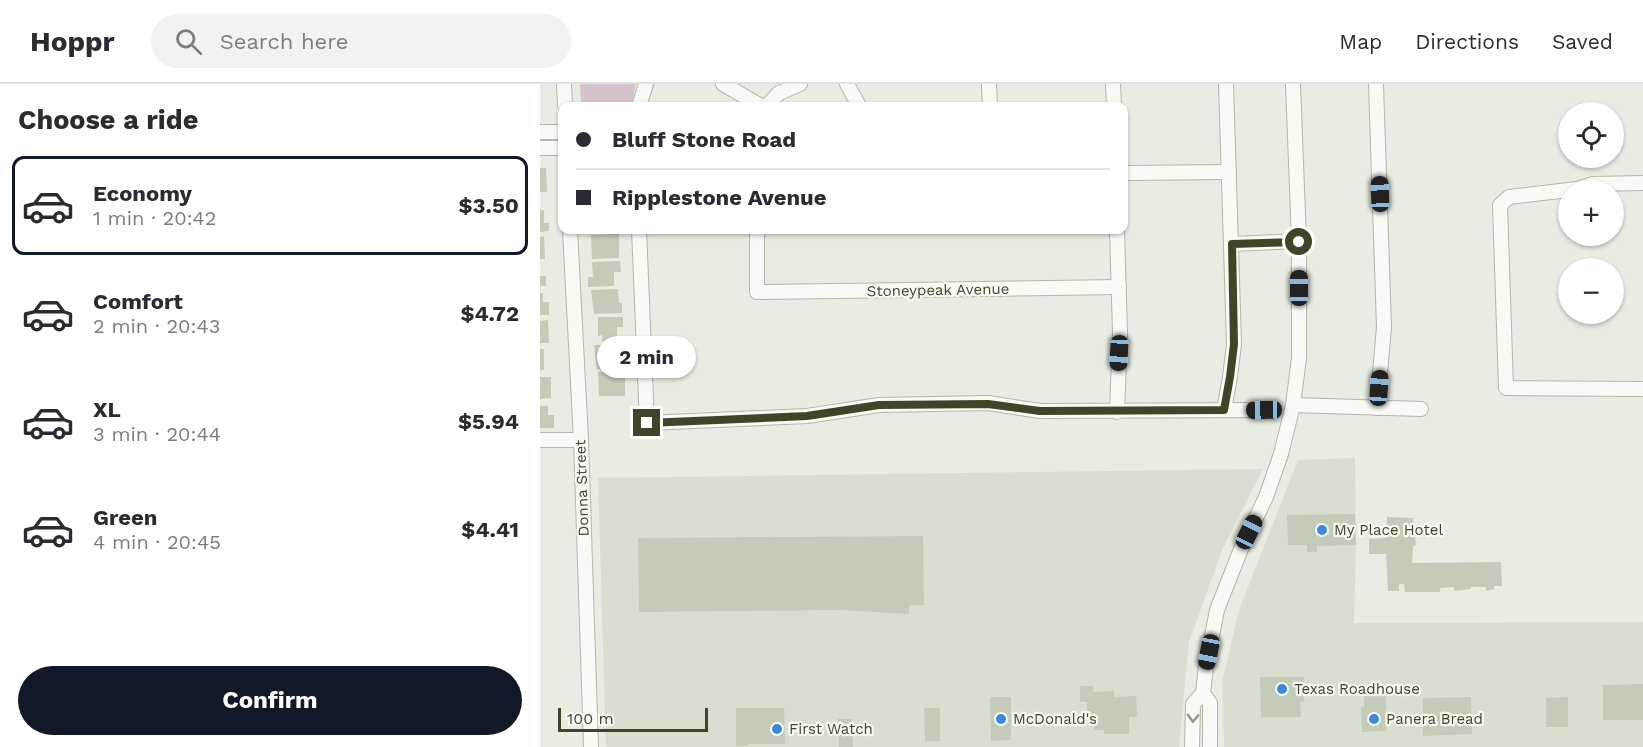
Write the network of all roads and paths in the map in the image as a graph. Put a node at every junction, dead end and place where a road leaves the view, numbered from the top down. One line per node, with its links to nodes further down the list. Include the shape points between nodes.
1 (564, 84): 11 (street)
2 (646, 84): 12 (street)
3 (723, 84): 13 (street)
4 (800, 84): 14 (street, via 779,93)
5 (847, 84): 15 (street)
6 (989, 84): 16 (street)
7 (1113, 84): 17 (street)
8 (1226, 84): 22 (street)
9 (1293, 84): 29 (street)
10 (1376, 84): 34 (street, via 1384,327)
11 (565, 102)
12 (640, 102)
13 (754, 102)
14 (771, 102)
15 (856, 102)
16 (990, 102)
17 (1113, 102)
18 (540, 132): 19 (street)
19 (558, 132)
20 (540, 148): 21 (street)
21 (558, 148)
22 (1229, 172): 23 (street); 30 (street)
23 (1128, 173)
24 (1643, 183): 32 (street, via 1593,184 1509,197 1500,205 1506,388)
25 (570, 234): 40 (street, Donna Street)
26 (639, 234): 38 (street, via 647,423 807,416 879,405 988,404 1040,411)
27 (757, 234): 31 (street, Stoneypeak Avenue, via 757,292)
28 (1117, 234): 31 (street)
29 (1299, 242): 30 (street); 33 (street, via 1299,358)
30 (1232, 244): 36 (street, via 1234,344)
31 (1119, 287): 38 (street)
32 (1643, 389)
33 (1293, 405): 34 (street); 41 (street, via 1266,497 1240,549 1217,610)
34 (1377, 408): 35 (street)
35 (1422, 409)
36 (1224, 410): 37 (street); 38 (street)
37 (1264, 410)
38 (1117, 412)
39 (540, 440): 40 (street)
40 (580, 440): 42 (street, Donna Street)
41 (1203, 693): 43 (street, one-way to 43, via 1193,704); 44 (street, via 1210,703)
42 (591, 747)
43 (1192, 747)
44 (1210, 747)

